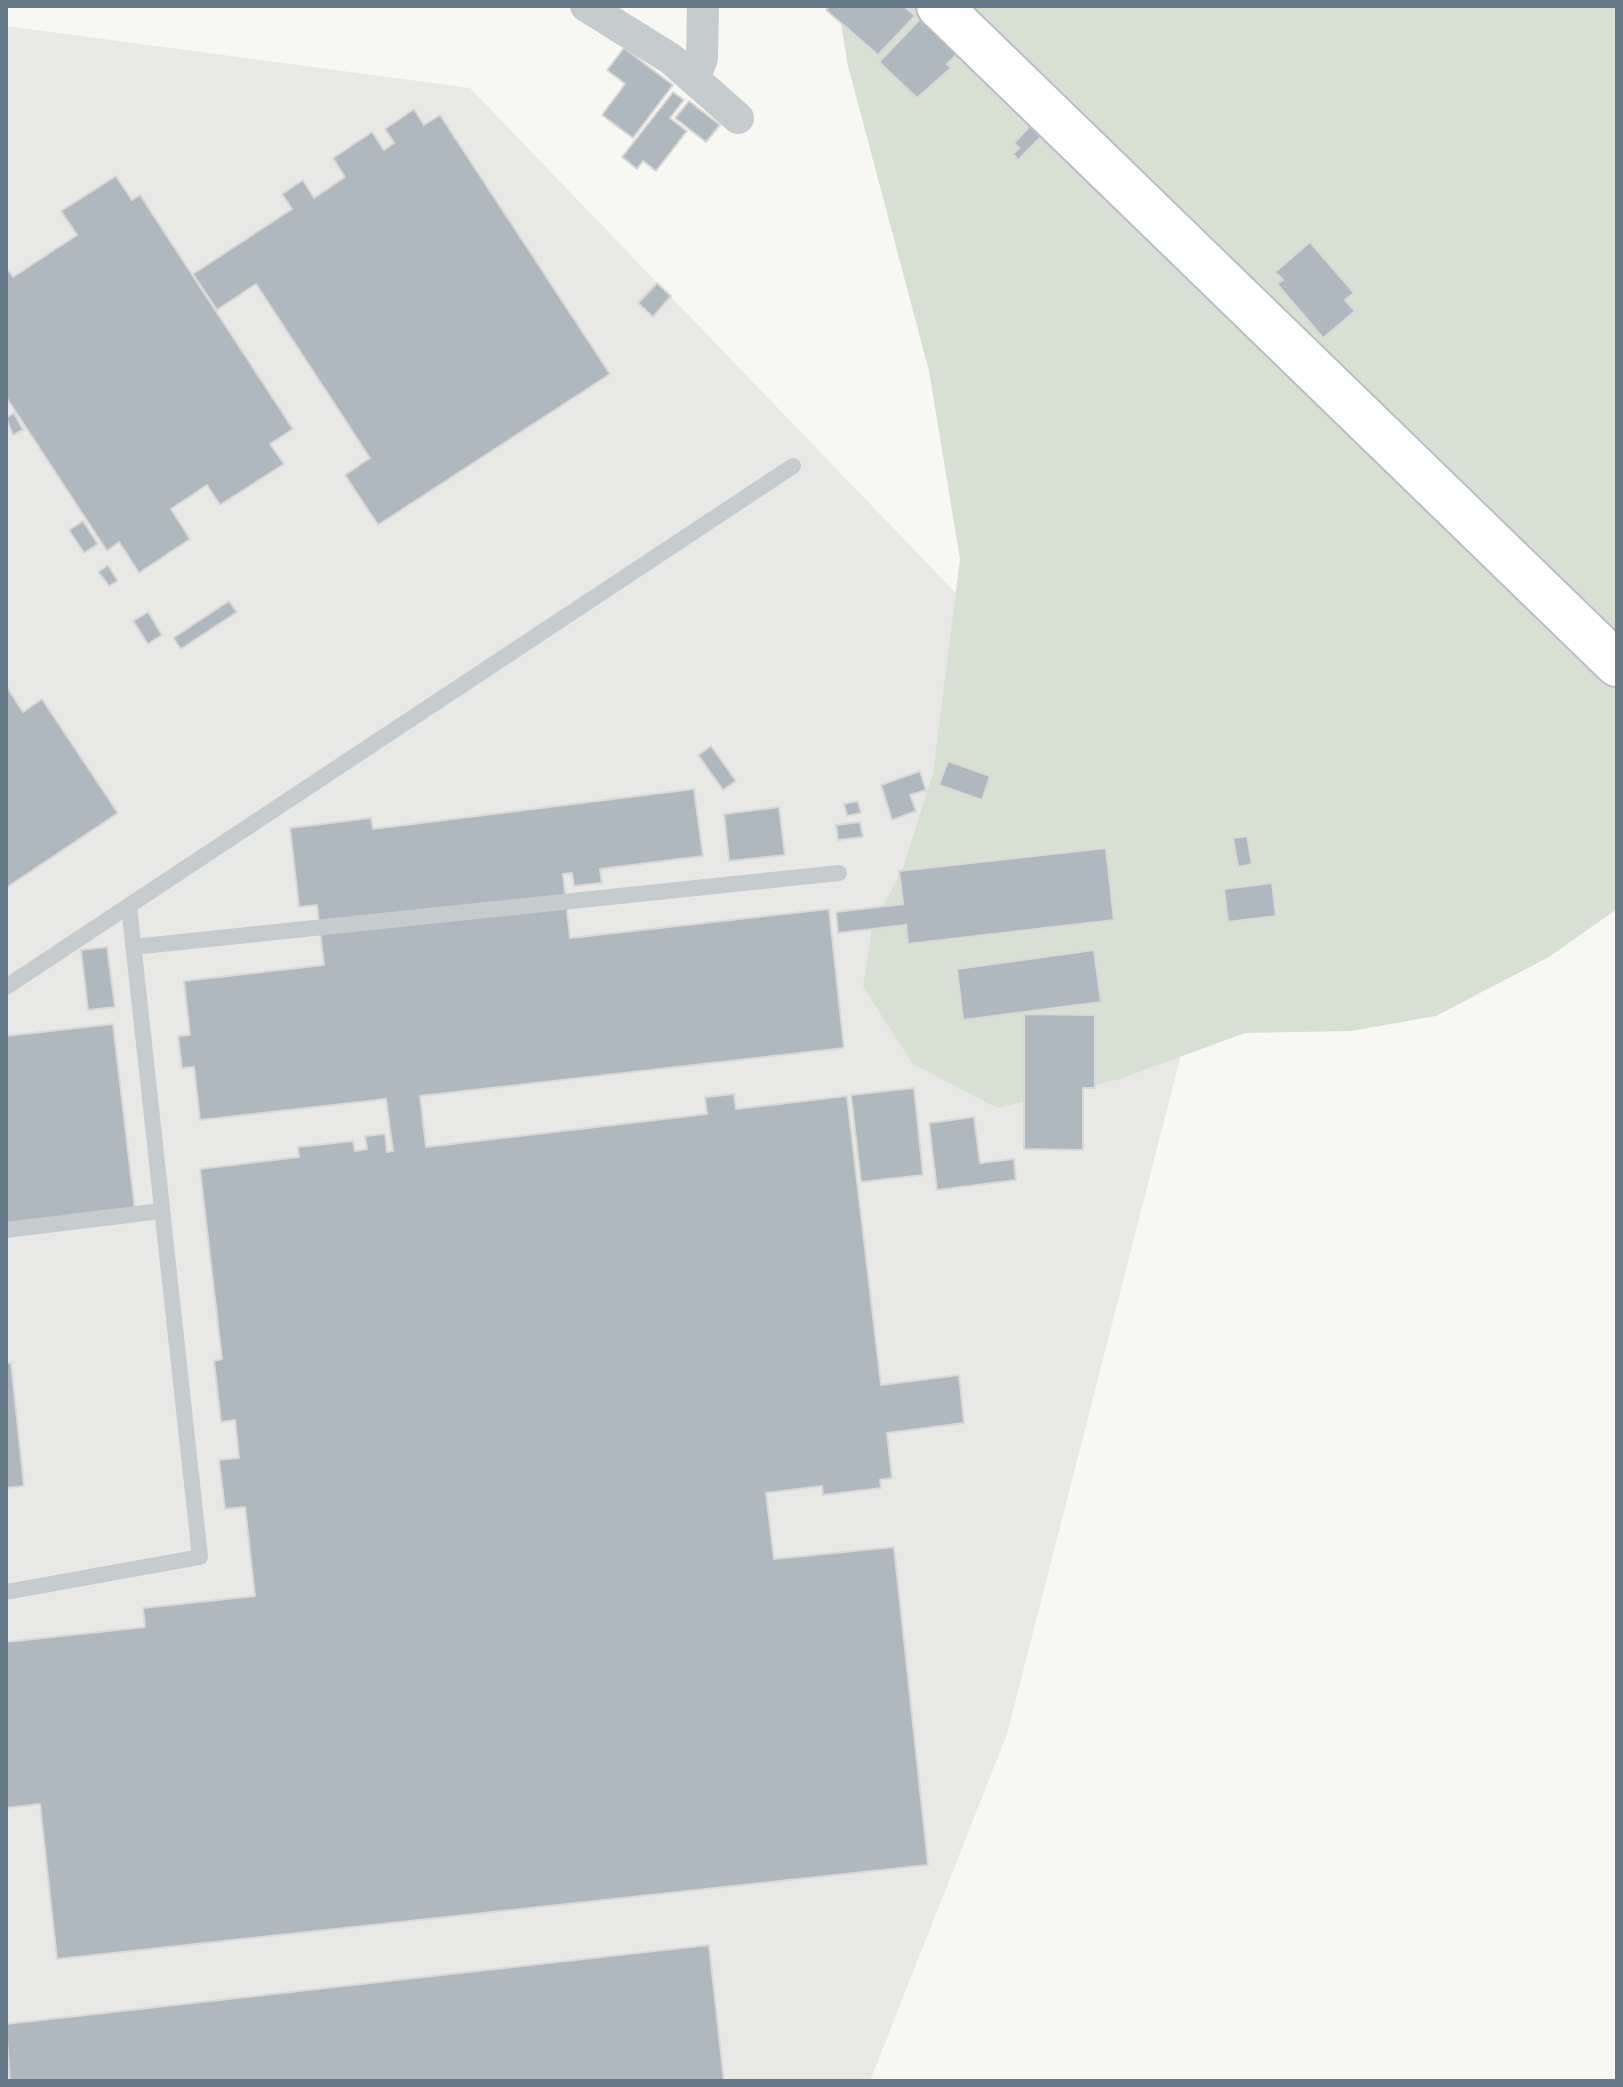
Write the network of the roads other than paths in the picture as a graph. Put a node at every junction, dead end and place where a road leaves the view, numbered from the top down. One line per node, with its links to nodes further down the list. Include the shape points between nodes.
1 (586, 6): 4 (street)
2 (703, 6): 4 (street, via 702,58)
3 (939, 6): 7 (street)
4 (694, 79): 5 (street)
5 (738, 118)
6 (793, 466): 9 (lane)
7 (1617, 664)
8 (839, 873): 10 (lane)
9 (129, 906): 10 (lane); 11 (lane)
10 (133, 947): 12 (lane)
11 (6, 987)
12 (161, 1211): 13 (lane); 14 (lane, via 200,1557)
13 (6, 1230)
14 (6, 1592)

